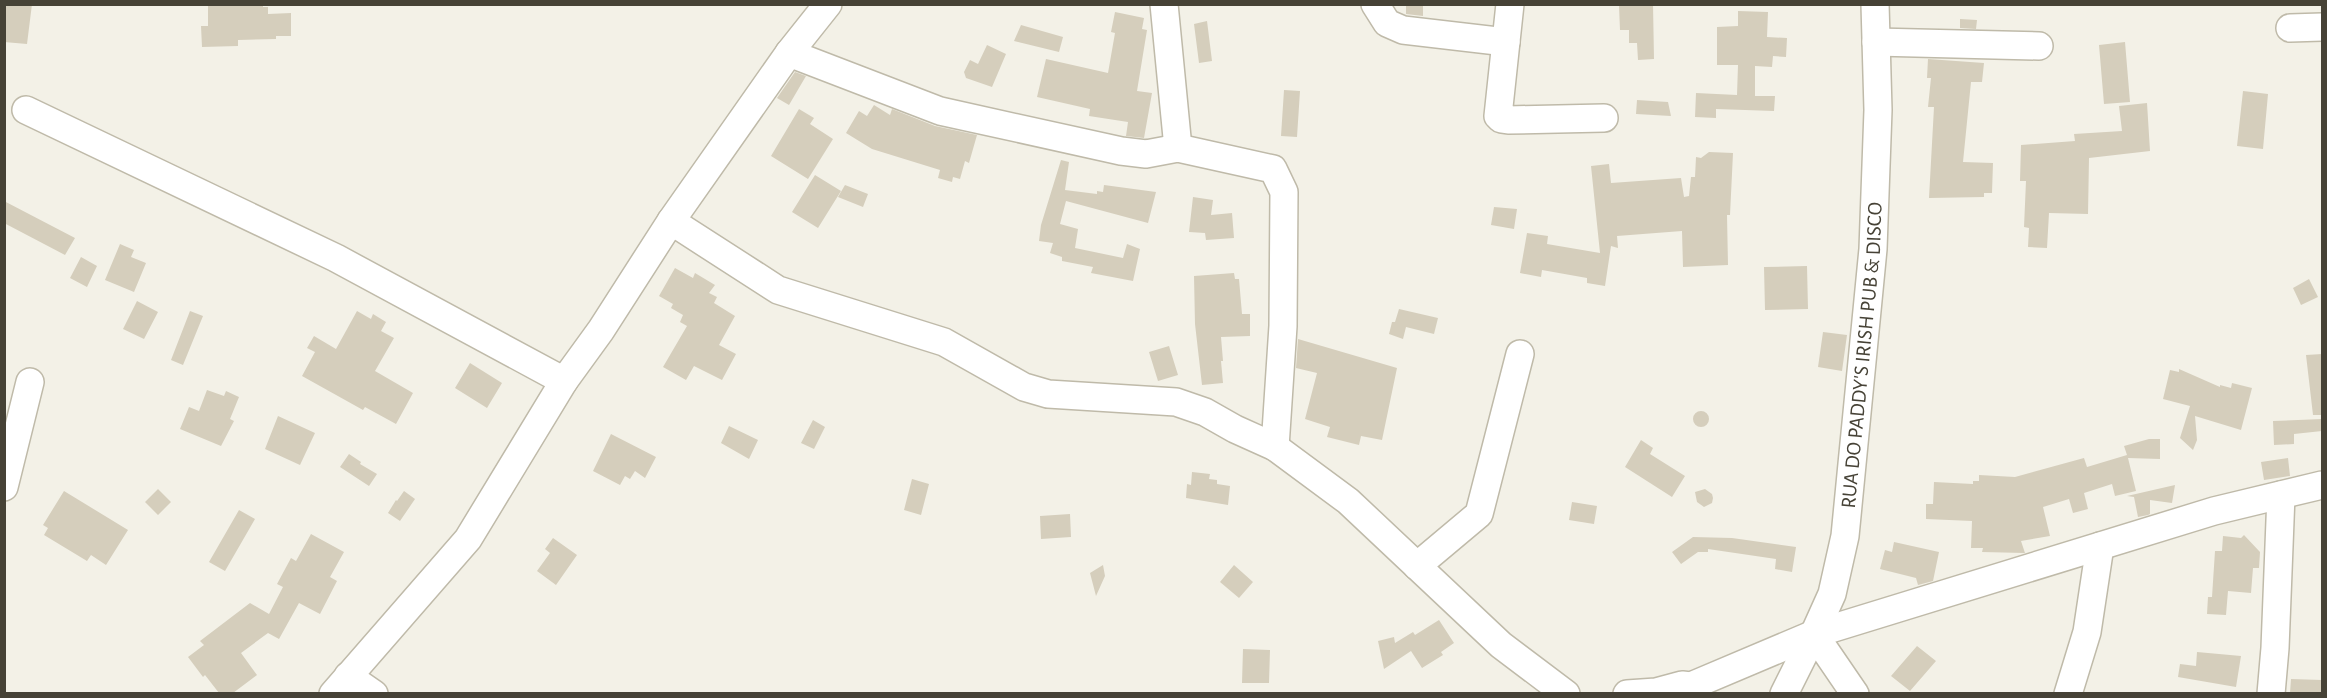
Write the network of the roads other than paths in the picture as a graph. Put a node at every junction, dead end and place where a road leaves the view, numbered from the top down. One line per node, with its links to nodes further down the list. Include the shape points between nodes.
1 (828, 4): 11 (street)
2 (1164, 4): 14 (street)
3 (1375, 4): 8 (street, via 1387,23 1403,30)
4 (1510, 4): 8 (street)
5 (1875, 4): 9 (street, RUA DO PADDY'S IRISH PUB & DISCO)
6 (2322, 27): 7 (street)
7 (2290, 28)
8 (1506, 42): 13 (street, via 1498,116 1501,119)
9 (1876, 42): 10 (street); 25 (street, RUA DO PADDY'S IRISH PUB & DISCO, via 1873,249 1845,536 1832,594)
10 (2039, 46)
11 (789, 53): 14 (street, via 940,111 1121,151 1146,154); 15 (street)
12 (26, 110): 17 (street, via 336,258)
13 (1604, 117)
14 (1178, 148): 19 (street, via 1273,169 1284,192 1283,326)
15 (671, 221): 17 (street); 19 (street, via 778,290 944,342 1024,387 1048,394 1176,402)
16 (1520, 354): 24 (street, via 1479,514)
17 (564, 381): 26 (street, via 468,539)
18 (30, 382): 21 (street)
19 (1275, 447): 24 (street, via 1348,501)
20 (2322, 485): 22 (street)
21 (4, 487)
22 (2281, 495): 23 (street); 33 (street)
23 (2100, 546): 25 (street); 32 (street, via 2087,632)
24 (1417, 566): 28 (street, via 1501,645)
25 (1814, 634): 29 (street, via 1691,686); 30 (street, RUA DO PADDY'S IRISH PUB & DISCO); 31 (street)
26 (340, 685): 27 (street)
27 (374, 693)
28 (1566, 693)
29 (1627, 693)
30 (1784, 693)
31 (1855, 693)
32 (2068, 693)
33 (2271, 693)

